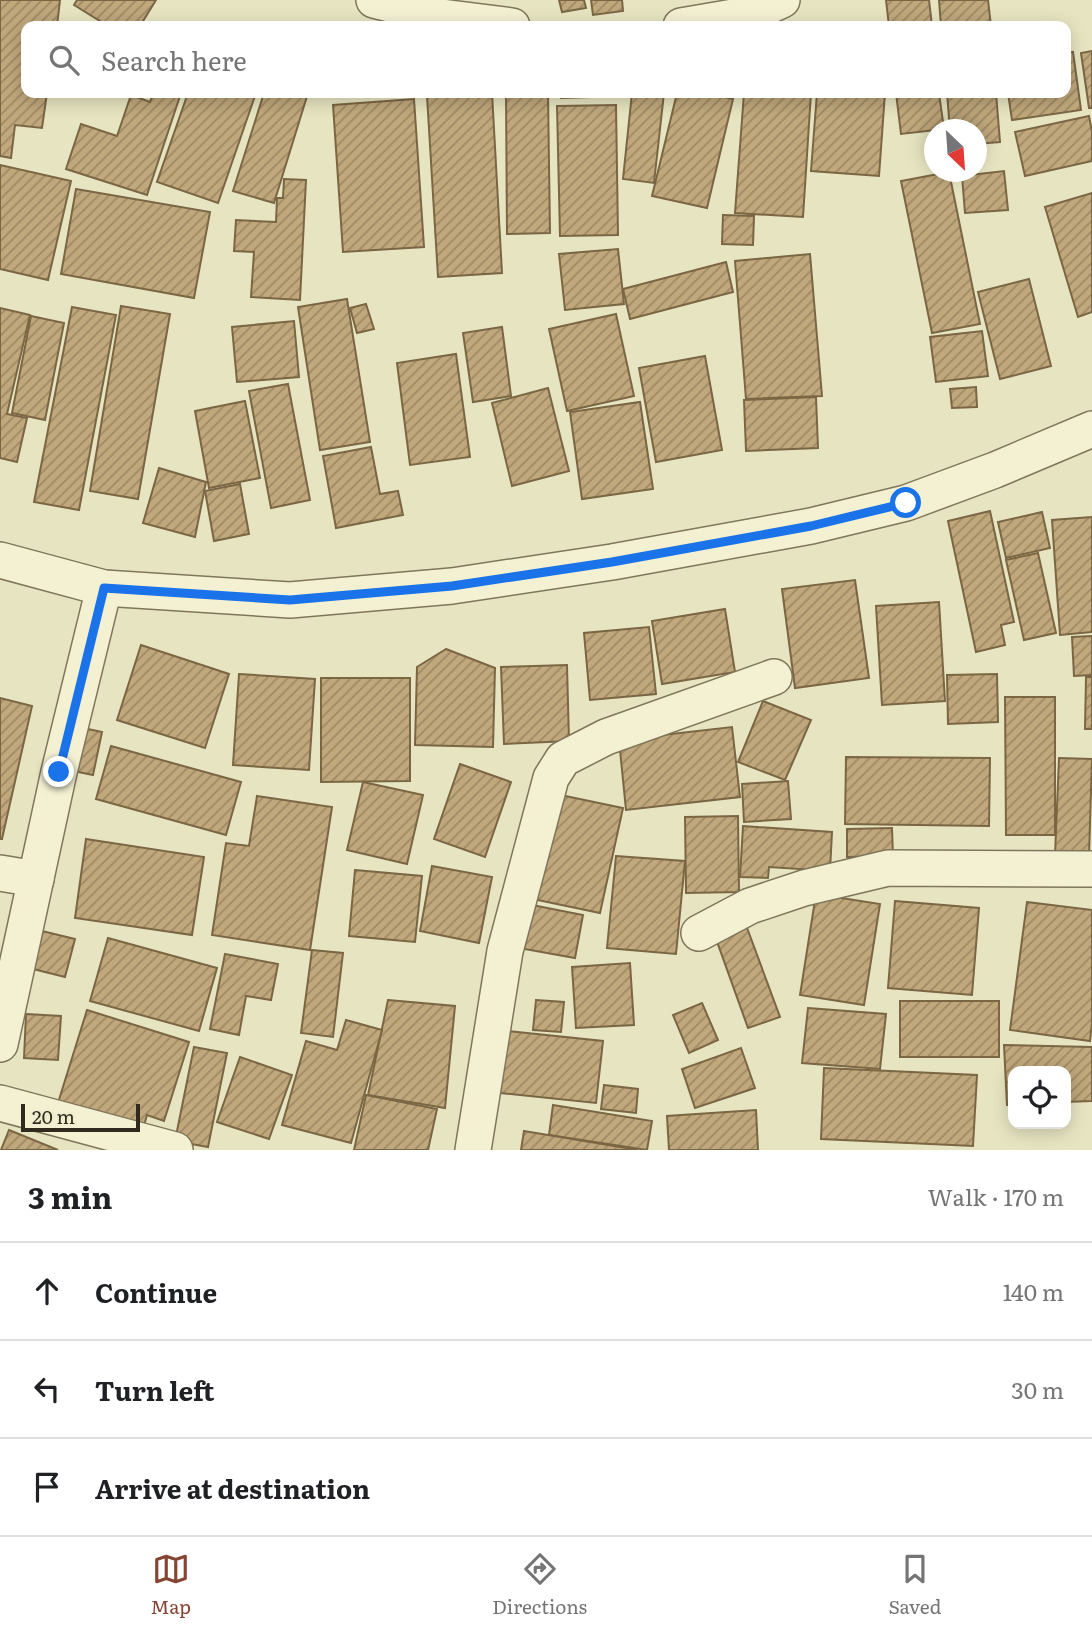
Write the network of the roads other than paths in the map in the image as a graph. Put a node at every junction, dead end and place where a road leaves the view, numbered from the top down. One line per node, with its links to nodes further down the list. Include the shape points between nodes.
1 (374, 0): 3 (street)
2 (782, 0): 4 (street, via 751,14)
3 (468, 21)
4 (710, 21)
5 (1092, 429): 7 (street, via 906,503 811,526 612,562 452,586 290,600)
6 (0, 560): 7 (street)
7 (104, 588): 11 (street)
8 (774, 677): 16 (street, via 606,737 556,767 505,951)
9 (1092, 869): 12 (street, via 888,869 750,906)
10 (0, 873): 11 (street)
11 (36, 879): 13 (street)
12 (699, 933)
13 (0, 1044)
14 (0, 1103): 15 (street)
15 (175, 1150)
16 (473, 1150)

